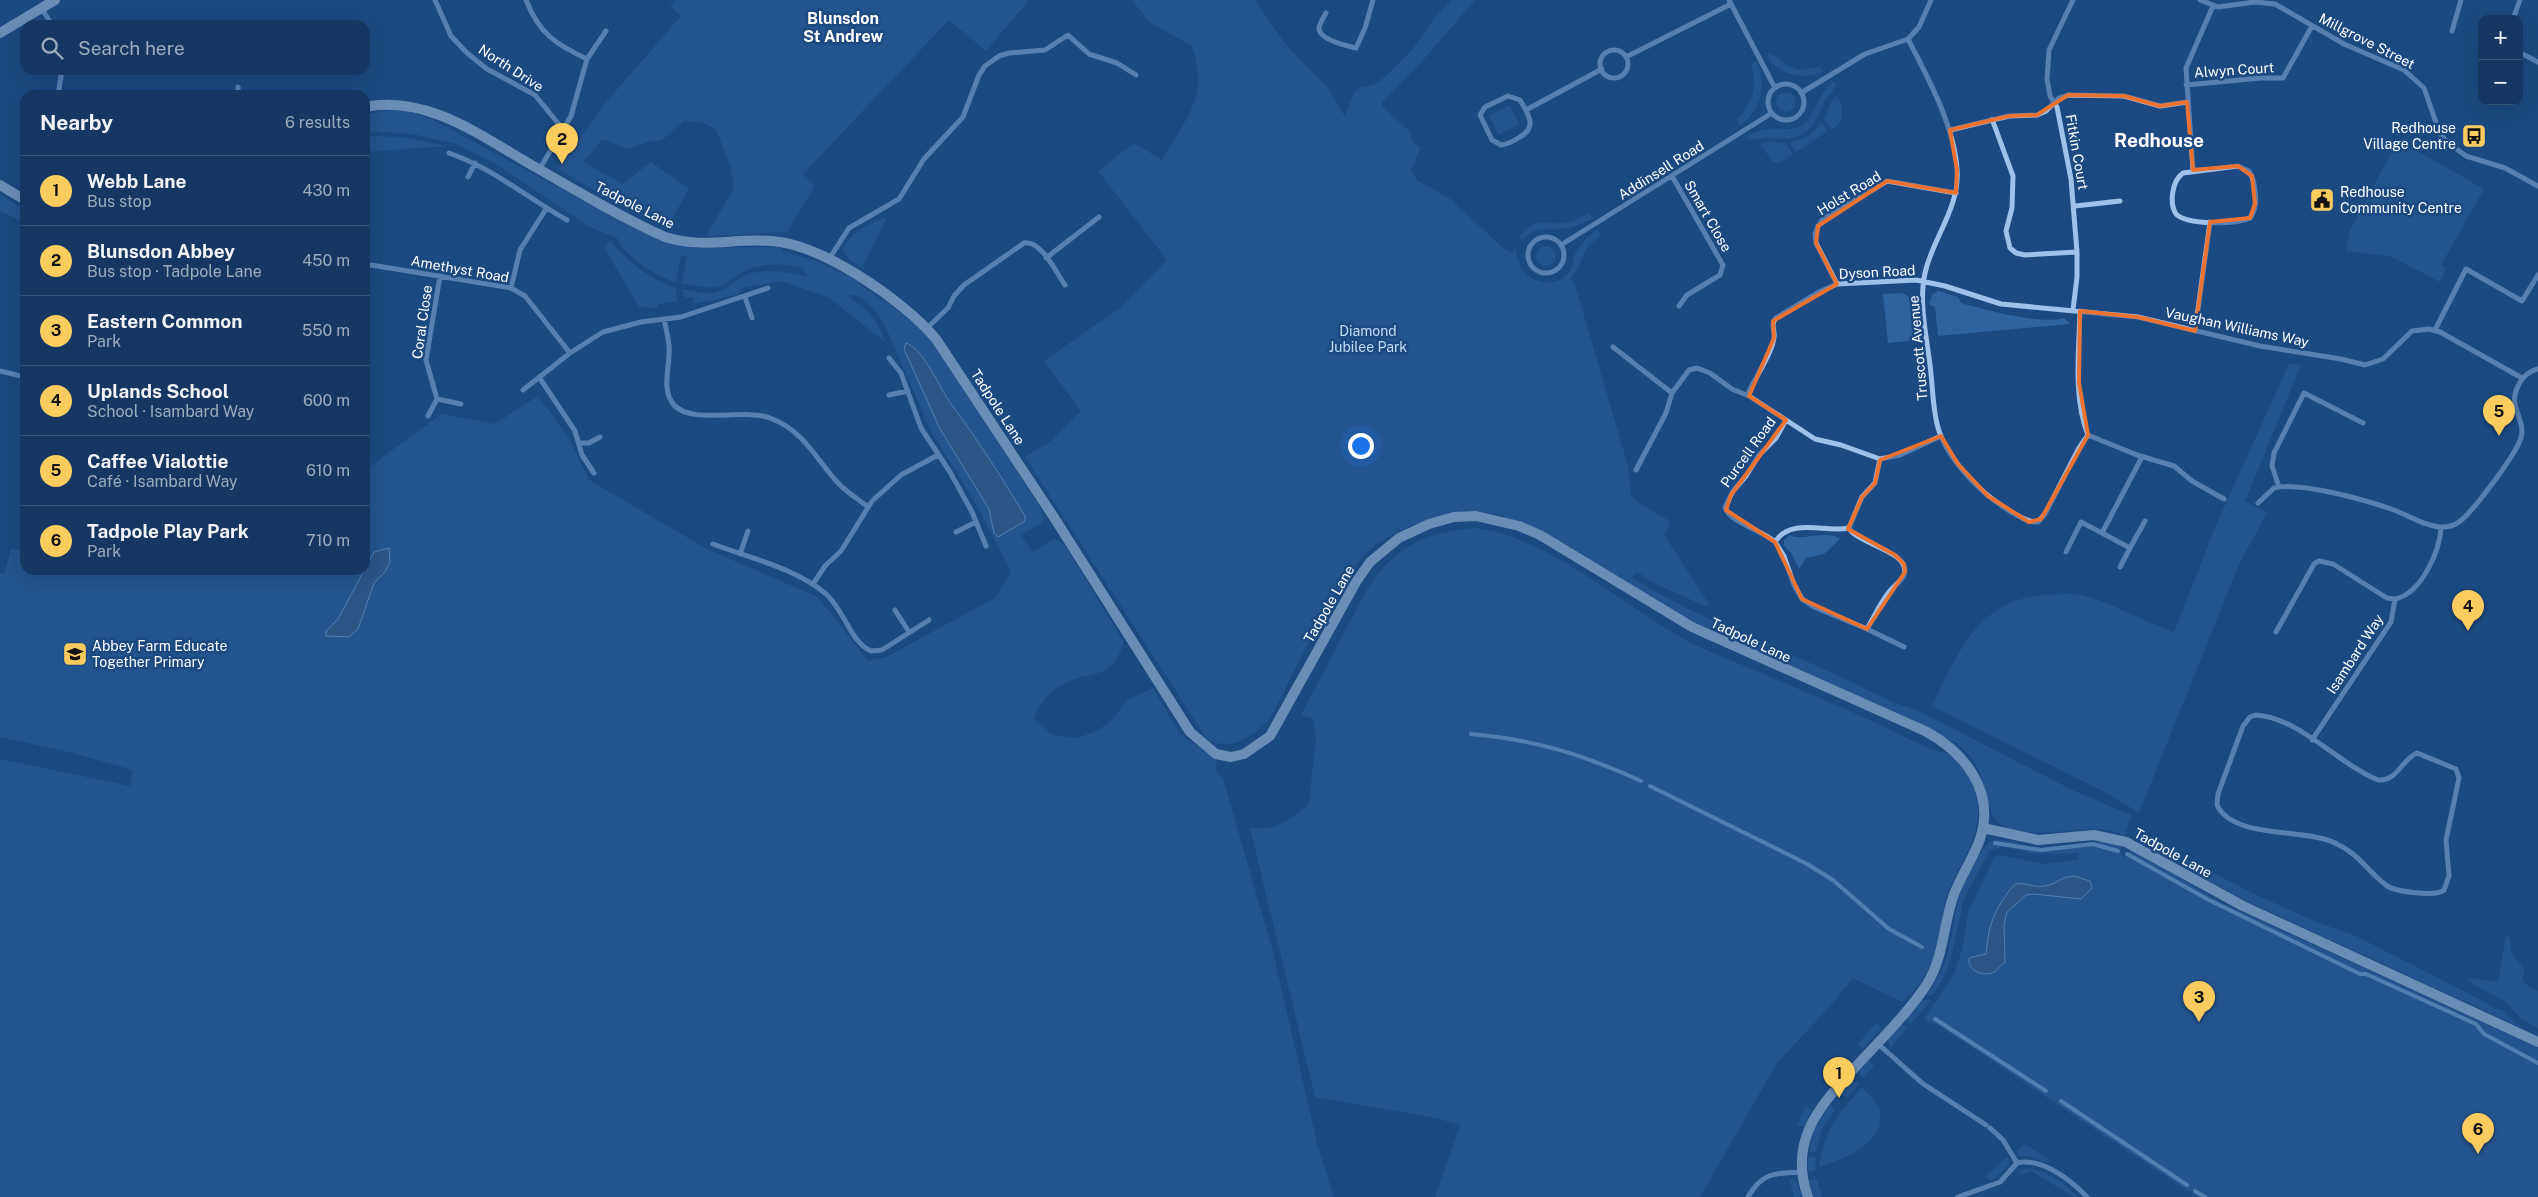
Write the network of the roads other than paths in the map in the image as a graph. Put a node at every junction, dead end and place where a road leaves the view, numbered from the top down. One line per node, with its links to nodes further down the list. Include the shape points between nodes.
1 (55, 0): 12 (street)
2 (434, 0): 40 (street, North Drive, via 451,36 467,53 487,69 535,95)
3 (526, 0): 25 (street, via 536,24 545,34)
4 (1373, 0): 13 (street, via 1356,48 1321,33)
5 (1931, 0): 22 (street, via 1920,27)
6 (2073, 0): 34 (street, Fitkin Court, via 2048,54 2047,84)
7 (2200, 0): 11 (street, Millgrove Street)
8 (2461, 0): 20 (street)
9 (2520, 0): 14 (street)
10 (1730, 2): 24 (street); 31 (street)
11 (2213, 6): 18 (street, Millgrove Street, via 2268,2); 30 (street, via 2186,65)
12 (42, 9): 15 (street); 16 (street)
13 (1326, 13)
14 (2514, 15)
15 (23, 20)
16 (49, 20)
17 (20, 22): 21 (street)
18 (2312, 26): 30 (street, Alwyn Court, via 2283,78); 49 (street, Millgrove Street, via 2404,70 2416,79 2427,94 2440,134 2453,147 2466,156 2505,168)
19 (606, 31): 25 (street)
20 (2452, 31)
21 (0, 33)
22 (1908, 39): 33 (street, via 1865,54); 41 (street, Truscott Avenue)
23 (2523, 54): 26 (street)
24 (1626, 57): 27 (street, via 1617,50 1607,52 1602,58); 27 (street, via 1628,66 1620,77 1608,76)
25 (587, 59): 40 (street, via 574,108)
26 (2538, 62)
27 (1602, 69): 37 (street)
28 (61, 75): 32 (street)
29 (1136, 75): 61 (street, via 1117,63 1089,54 1068,35 1045,50 1009,53 994,59 982,70 959,124 928,154 899,199 849,228)
30 (2186, 85): 35 (street)
31 (1775, 88): 33 (street, via 1786,84); 38 (street, via 1768,102)
32 (59, 90)
33 (1801, 93): 38 (street, via 1804,103 1796,117 1786,120)
34 (2054, 102): 35 (street, via 2068,95 2092,94 2131,97 2160,106); 39 (street, via 2037,115); 53 (street, Fitkin Court)
35 (2187, 102): 45 (street)
36 (370, 106): 44 (street, Tadpole Lane, via 385,104 436,113)
37 (1526, 110): 37 (street, via 1531,120 1530,128 1504,145 1492,140 1480,118 1485,108 1508,96 1520,100)
38 (1772, 113): 46 (street, Addinsell Road)
39 (1992, 119): 41 (street); 59 (street, via 2013,176 2012,208 2007,227 2010,248 2025,255)
40 (562, 128): 44 (street)
41 (1950, 130): 50 (street, Truscott Avenue, via 1957,170)
42 (449, 153): 43 (street)
43 (475, 162): 47 (street); 54 (street)
44 (539, 170): 61 (street, Tadpole Lane, via 664,237 695,244 787,243)
45 (2193, 170): 57 (street, via 2176,179 2174,210 2184,220); 57 (street, via 2238,166 2246,168 2252,176 2255,204 2250,218 2237,222)
46 (1672, 176): 58 (street, Addinsell Road); 71 (street, Smart Close, via 1724,267 1720,275 1687,295)
47 (468, 177)
48 (0, 184): 51 (street)
49 (2538, 186)
50 (1956, 193): 65 (street, Truscott Avenue, via 1928,262); 66 (street, Holst Road, via 1887,181 1823,219 1814,239)
51 (20, 197)
52 (2120, 201): 53 (street, Fitkin Court)
53 (2075, 206): 59 (street, Fitkin Court)
54 (546, 208): 56 (street); 68 (street, via 520,250)
55 (1100, 217): 60 (street)
56 (568, 220)
57 (2210, 222): 77 (street)
58 (1561, 244): 58 (street, via 1564,256 1559,268 1542,273 1532,267 1528,250 1534,240 1546,237)
59 (2078, 252): 72 (street, Fitkin Court)
60 (1046, 258): 67 (street); 76 (street, via 1029,242 1016,247 964,285 948,308)
61 (829, 260): 76 (street, Tadpole Lane, via 877,288)
62 (370, 265): 64 (street, Amethyst Road)
63 (2538, 275): 78 (street, via 2522,301 2466,269)
64 (440, 276): 68 (street, Amethyst Road); 92 (street, Coral Close, via 426,360)
65 (1924, 281): 66 (street, Dyson Road); 72 (street, Vaughan Williams Way, via 2002,304); 98 (street, Truscott Avenue, via 1936,419)
66 (1837, 284): 91 (street, Dyson Road, via 1776,318 1772,324 1772,343)
67 (1065, 285)
68 (511, 288): 80 (street, Amethyst Road, via 525,296)
69 (768, 288): 70 (street)
70 (745, 297): 74 (street); 75 (street)
71 (1679, 306)
72 (2073, 310): 73 (street, Vaughan Williams Way)
73 (2080, 310): 77 (street, Vaughan Williams Way, via 2138,317); 97 (street, via 2079,383 2083,422)
74 (752, 318)
75 (664, 319): 80 (street, via 614,328); 109 (street, via 669,345 667,384 674,405 691,414 757,414 780,422 798,433 841,486)
76 (927, 328): 133 (street, Tadpole Lane, via 968,386 1190,732 1216,754 1244,754 1270,736 1356,582 1380,553 1399,538 1429,524 1454,517 1476,516 1519,526 1540,536 1692,627 1941,741 1965,761 1976,779 1982,801)
77 (2195, 330): 78 (street, Vaughan Williams Way, via 2365,365 2383,359 2412,331)
78 (2435, 330): 86 (street)
79 (1613, 347): 89 (street)
80 (570, 353): 85 (street)
81 (889, 358): 88 (street)
82 (2538, 369): 86 (street)
83 (0, 371): 84 (street)
84 (20, 376)
85 (538, 377): 87 (street); 100 (street, via 576,431)
86 (2522, 378): 112 (street, via 2514,400 2521,429 2519,441 2466,515 2459,522)
87 (523, 390)
88 (908, 391): 90 (street); 101 (street, via 921,428)
89 (1672, 393): 91 (street, Purcell Road, via 1689,370 1697,368); 104 (street, Purcell Road)
90 (889, 395)
91 (1749, 396): 95 (street, Purcell Road)
92 (437, 400): 93 (street); 94 (street)
93 (461, 404)
94 (428, 416)
95 (1786, 420): 103 (street, via 1815,439); 117 (street, Purcell Road, via 1776,438 1733,491 1725,507 1734,518)
96 (2364, 423): 106 (street, via 2304,392 2274,453 2272,466)
97 (2088, 435): 98 (street, Truscott Avenue, via 2038,522 2032,522 2001,505 1980,488 1954,459); 102 (street)
98 (1941, 436): 103 (street, via 1900,455)
99 (600, 437): 100 (street)
100 (580, 444): 105 (street, via 582,455)
101 (938, 455): 109 (street, via 891,482); 111 (street)
102 (2142, 457): 107 (street, via 2174,466 2192,481); 116 (street)
103 (1880, 459): 113 (street, via 1875,483 1862,497)
104 (1636, 470)
105 (594, 473)
106 (2279, 487): 108 (street, via 2269,491); 112 (street, via 2299,487 2334,494)
107 (2224, 499)
108 (2258, 503)
109 (867, 506): 124 (street, via 841,551)
110 (2145, 521): 120 (street)
111 (976, 522): 115 (street); 119 (street)
112 (2441, 527): 125 (street, via 2434,559 2410,592)
113 (1849, 528): 117 (street, via 1797,528 1783,533); 128 (street, via 1857,537 1895,555 1904,566 1902,579 1887,594)
114 (748, 531): 122 (street)
115 (956, 532)
116 (2102, 532): 120 (street); 121 (street, via 2081,522)
117 (1775, 542): 128 (street, via 1802,600)
118 (713, 544): 122 (street)
119 (986, 546)
120 (2130, 548): 123 (street)
121 (2066, 552)
122 (740, 554): 124 (street)
123 (2120, 567)
124 (813, 584): 129 (street, via 833,600 866,649 882,650)
125 (2395, 599): 130 (street, via 2387,598 2333,564 2319,561 2314,564); 132 (street, Isambard Way, via 2391,622)
126 (895, 610): 129 (street)
127 (929, 620): 129 (street)
128 (1867, 629): 131 (street)
129 (909, 632)
130 (2276, 632)
131 (1904, 647)
132 (2312, 740): 132 (street, via 2270,718 2250,717 2218,794 2218,808 2228,819 2242,825 2332,841 2357,855 2391,888 2436,895 2444,890 2449,876 2446,840 2459,778 2456,769 2417,754 2408,759 2394,776 2378,780)
133 (1983, 828): 134 (street, Tadpole Lane, via 2038,840 2094,835 2126,842 2243,906); 135 (street, via 1953,897 1943,946 1932,974)
134 (2538, 1042)
135 (1877, 1043): 136 (street, via 1922,1083 1988,1127 2003,1140); 137 (street, via 1817,1112 1804,1144)
136 (2017, 1163): 138 (street, via 2000,1182); 142 (street, via 2027,1162 2042,1167 2068,1180)
137 (1802, 1172): 139 (street, via 1763,1178); 140 (street)
138 (1968, 1195): 141 (street)
139 (1748, 1197)
140 (1808, 1197)
141 (1958, 1197)
142 (2087, 1197)

